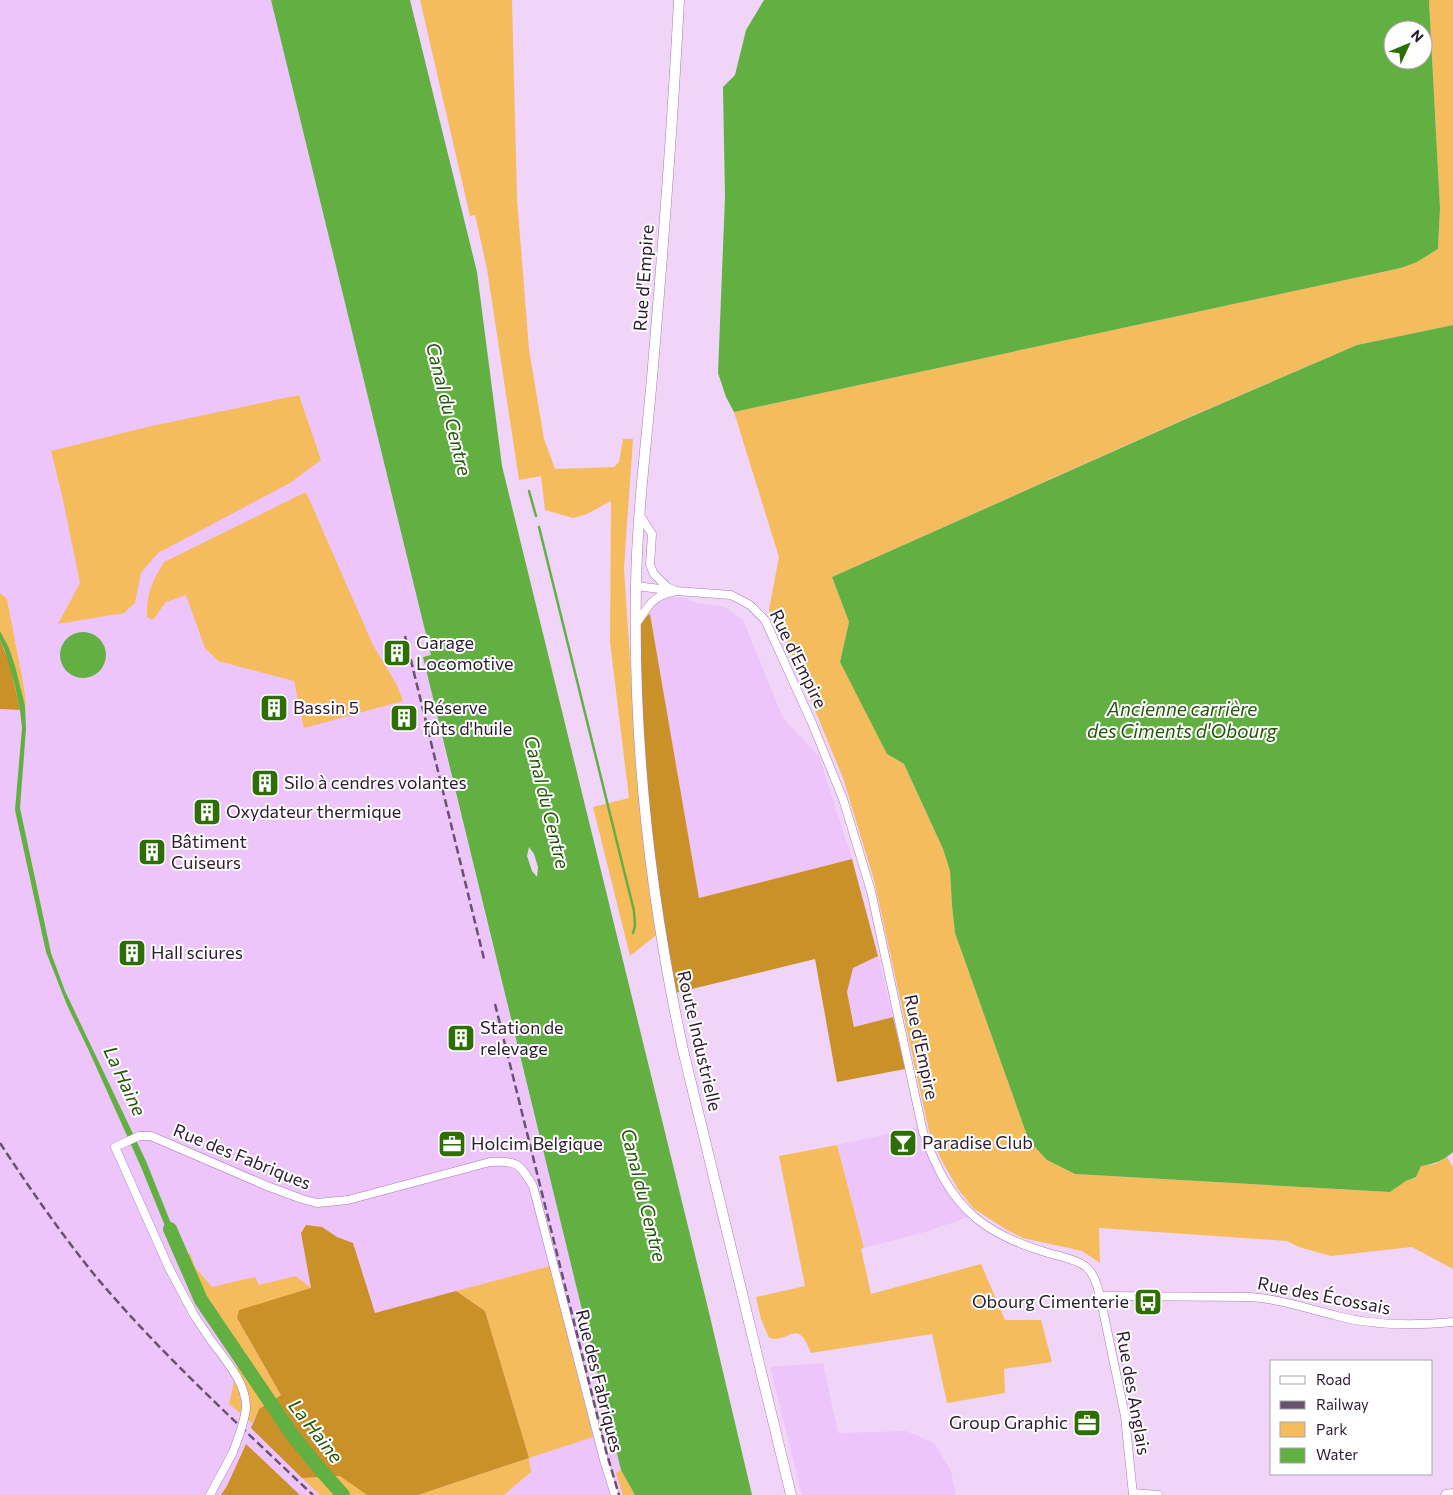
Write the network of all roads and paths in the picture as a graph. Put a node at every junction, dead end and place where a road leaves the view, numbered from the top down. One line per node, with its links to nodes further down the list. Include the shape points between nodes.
1 (679, 0): 2 (main road, Rue d'Empire)
2 (639, 514): 3 (main road, Rue d'Empire); 4 (street, via 652,534 650,565 654,574)
3 (636, 586): 4 (street, Rue d'Empire); 5 (main road, Route Industrielle)
4 (676, 591): 5 (street, via 653,599); 6 (street, Rue d'Empire, via 736,597 758,612 770,631 844,799 872,891 923,1132 950,1190 978,1220 1004,1236 1084,1266 1094,1277)
5 (636, 624): 12 (main road, Route Industrielle, via 642,775 662,949 683,1050)
6 (1100, 1296): 7 (street, Rue des Écossais, via 1250,1296 1384,1324); 8 (street, Rue des Anglais, via 1125,1416)
7 (1453, 1322)
8 (1133, 1494): 13 (street)
9 (1453, 1494): 14 (main road)
10 (210, 1495): 11 (street, Rue des Fabriques, bridge, via 233,1452 244,1418 245,1396 169,1268 115,1147 140,1136 151,1136 302,1200 317,1202 348,1200 490,1162 504,1161 517,1165 536,1195)
11 (615, 1495)
12 (791, 1495)
13 (1158, 1495)
14 (1446, 1495)

